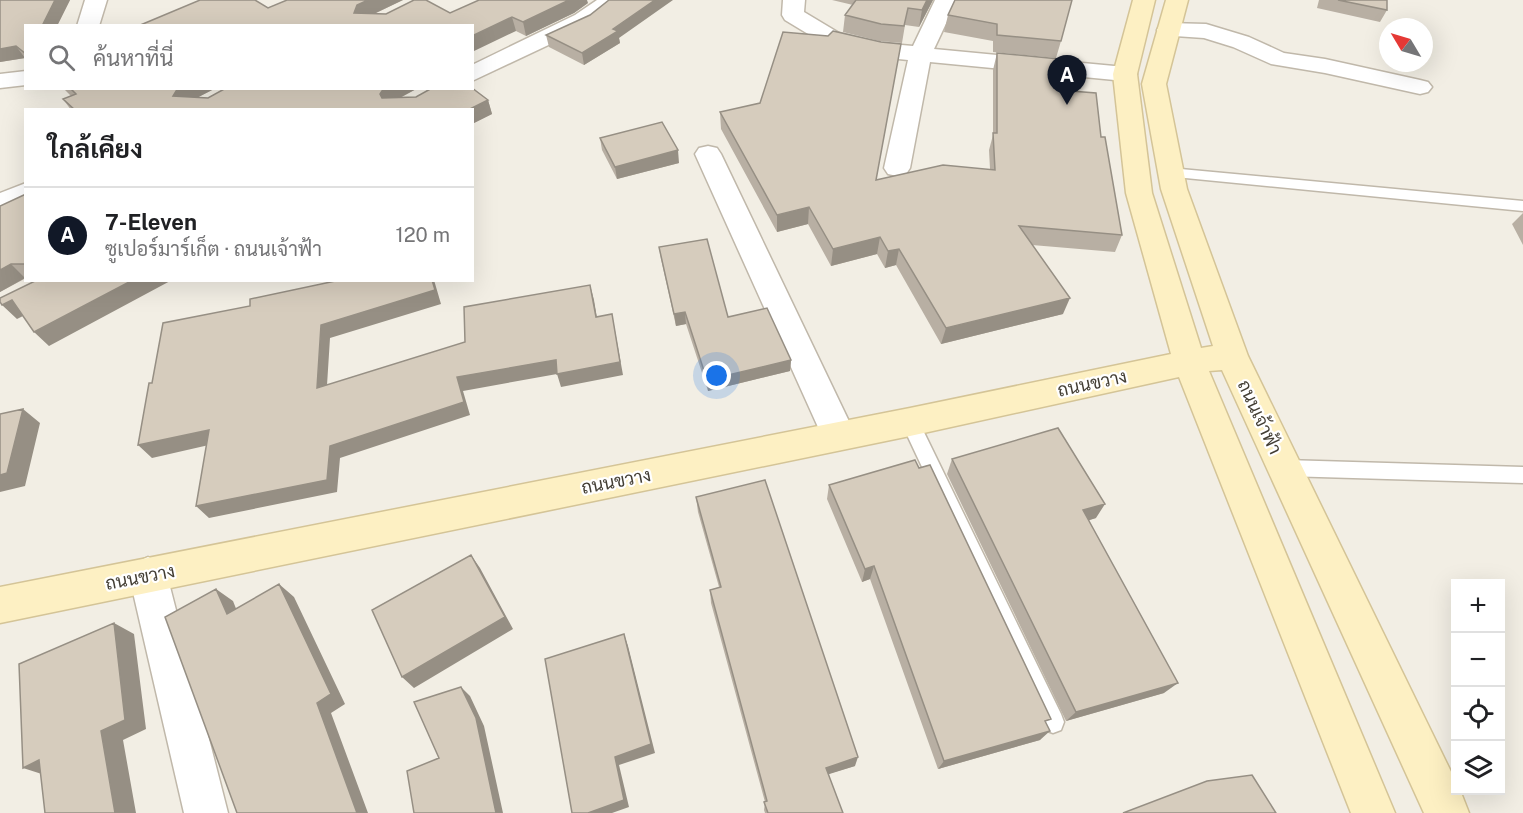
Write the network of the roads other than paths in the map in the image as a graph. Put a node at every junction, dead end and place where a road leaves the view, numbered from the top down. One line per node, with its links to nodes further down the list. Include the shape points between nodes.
1 (96, 0): 7 (street)
2 (611, 0): 9 (street, via 583,20)
3 (794, 0): 8 (street, via 793,15 831,38)
4 (946, 0): 8 (street)
5 (1144, 0): 10 (main road)
6 (1173, 15): 13 (street, via 1279,59); 16 (main road, ถนนเจ้าฟ้า, via 1154,84)
7 (89, 24)
8 (920, 55): 10 (street); 15 (street)
9 (474, 73)
10 (1125, 74): 21 (main road, via 1139,193)
11 (24, 78): 12 (street)
12 (0, 81)
13 (1420, 87)
14 (708, 154): 23 (street)
15 (897, 168)
16 (1170, 173): 19 (lane); 20 (main road, ถนนเจ้าฟ้า)
17 (24, 193): 18 (street)
18 (0, 204)
19 (1523, 206)
20 (1232, 356): 21 (main road, ถนนขวาง); 24 (main road, ถนนเจ้าฟ้า)
21 (1190, 362): 22 (main road, ถนนขวาง); 30 (main road)
22 (910, 422): 23 (main road, ถนนขวาง); 28 (lane)
23 (839, 436): 26 (main road, ถนนขวาง)
24 (1285, 468): 25 (lane); 31 (main road, ถนนเจ้าฟ้า)
25 (1523, 475)
26 (148, 575): 27 (main road, ถนนขวาง); 29 (street)
27 (0, 605)
28 (1053, 722)
29 (206, 813)
30 (1373, 813)
31 (1447, 813)

